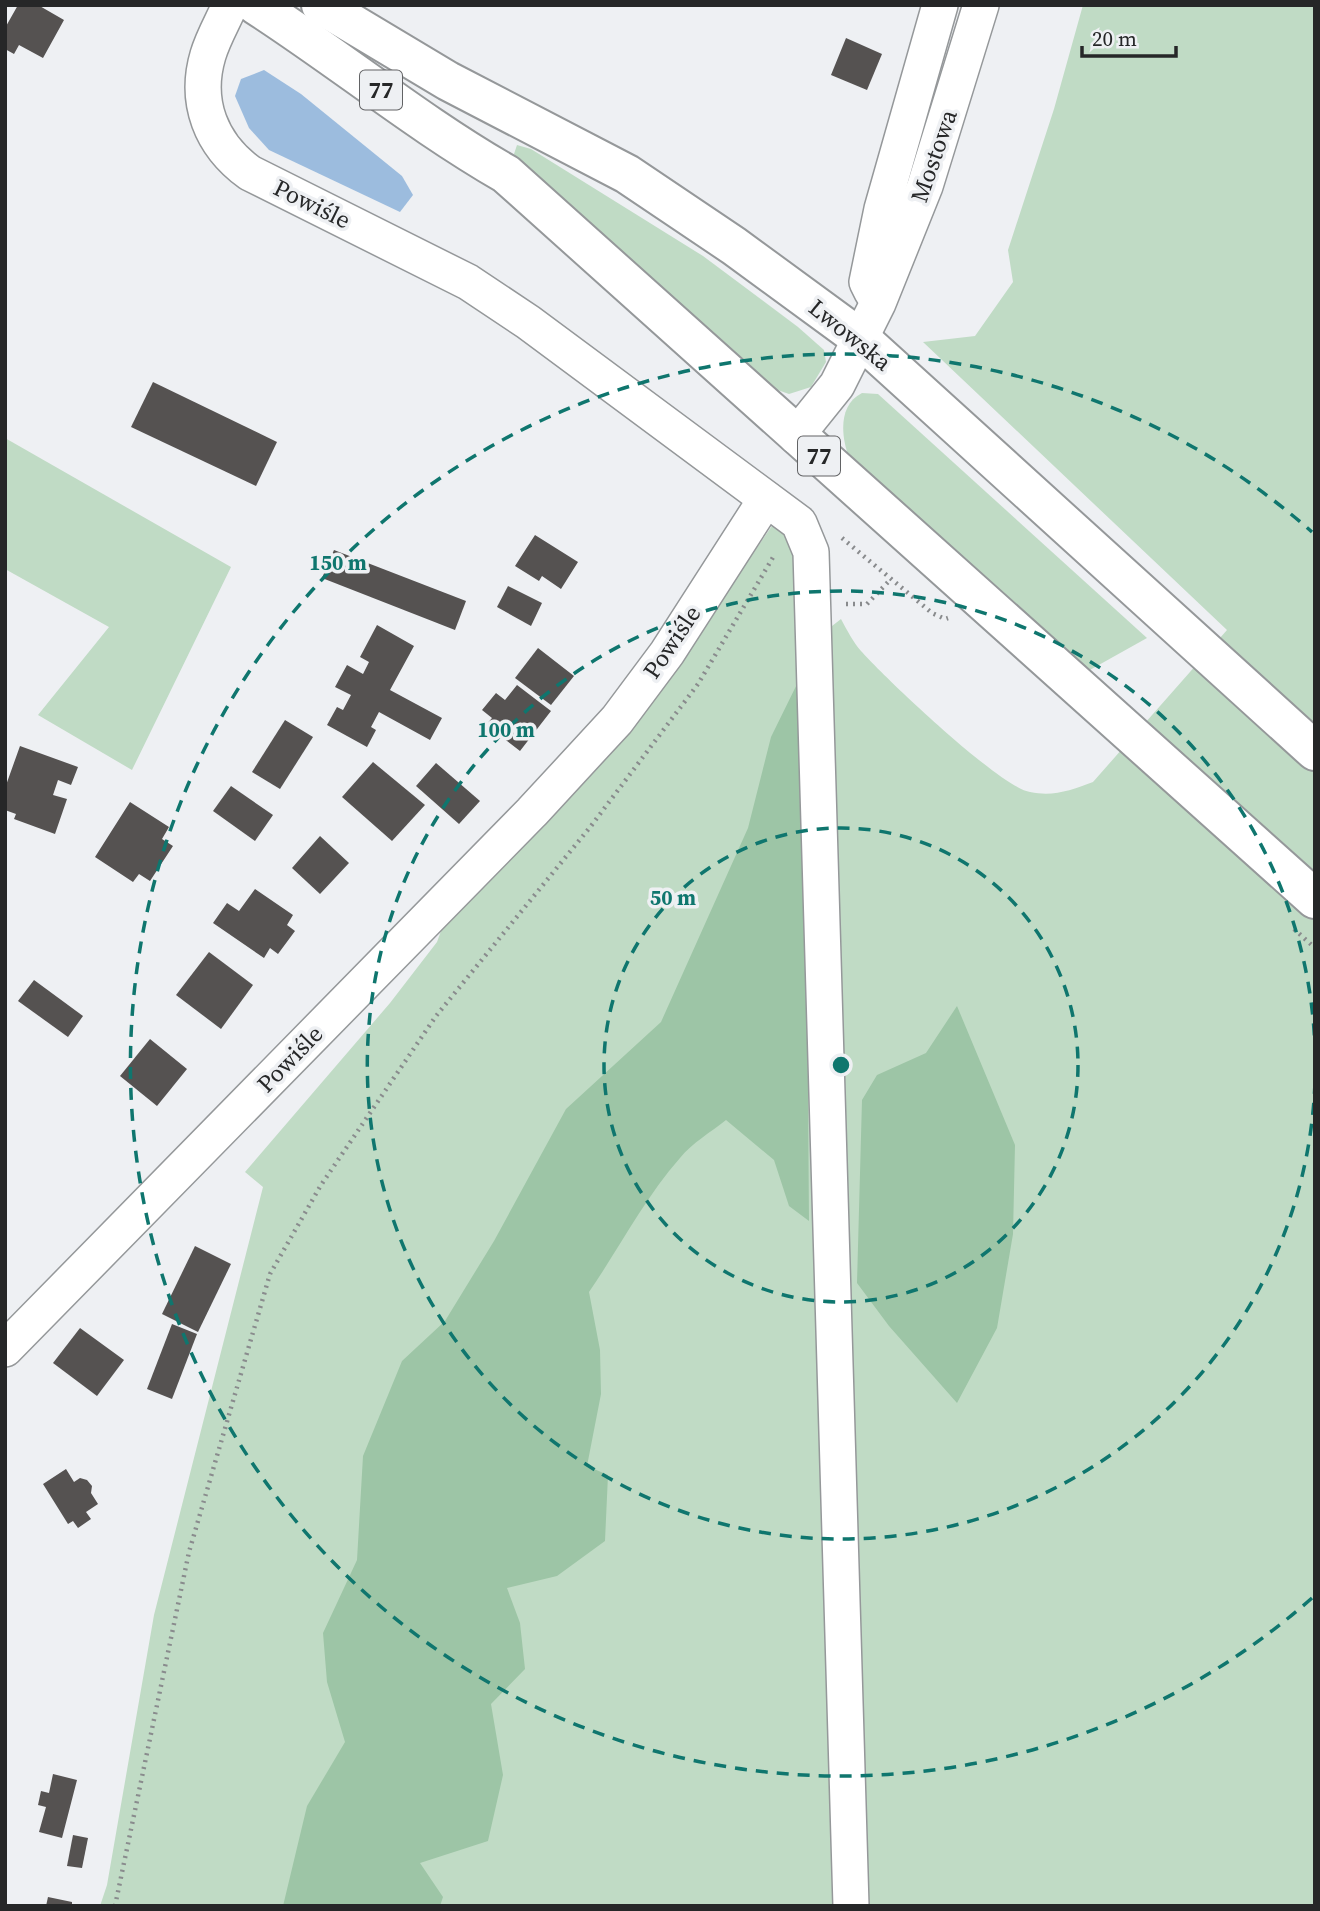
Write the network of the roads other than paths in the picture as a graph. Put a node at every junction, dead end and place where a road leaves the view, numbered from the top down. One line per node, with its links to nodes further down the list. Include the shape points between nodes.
1 (230, 5): 11 (street, Powiśle, via 209,51 203,99 214,135 237,164 468,282)
2 (256, 5): 7 (main road, Lwowska / 77, via 461,148)
3 (321, 5): 6 (main road, Lwowska / 77)
4 (940, 5): 8 (street, Mostowa, via 867,282)
5 (981, 5): 8 (street, Mostowa, via 925,186)
6 (448, 81): 7 (main road, Lwowska / 77, via 482,124); 9 (main road, Lwowska / 77, via 627,174)
7 (506, 174): 10 (main road, Lwowska / 77)
8 (878, 303): 9 (street, Mostowa)
9 (861, 339): 10 (street, Mostowa, via 837,385); 12 (main road, Lwowska / 77)
10 (796, 436): 13 (main road, Lwowska / 77)
11 (766, 499): 14 (street, Powiśle, via 667,653 617,720); 15 (street, via 799,523 811,552)
12 (1315, 751)
13 (1315, 899)
14 (5, 1349)
15 (850, 1906)

